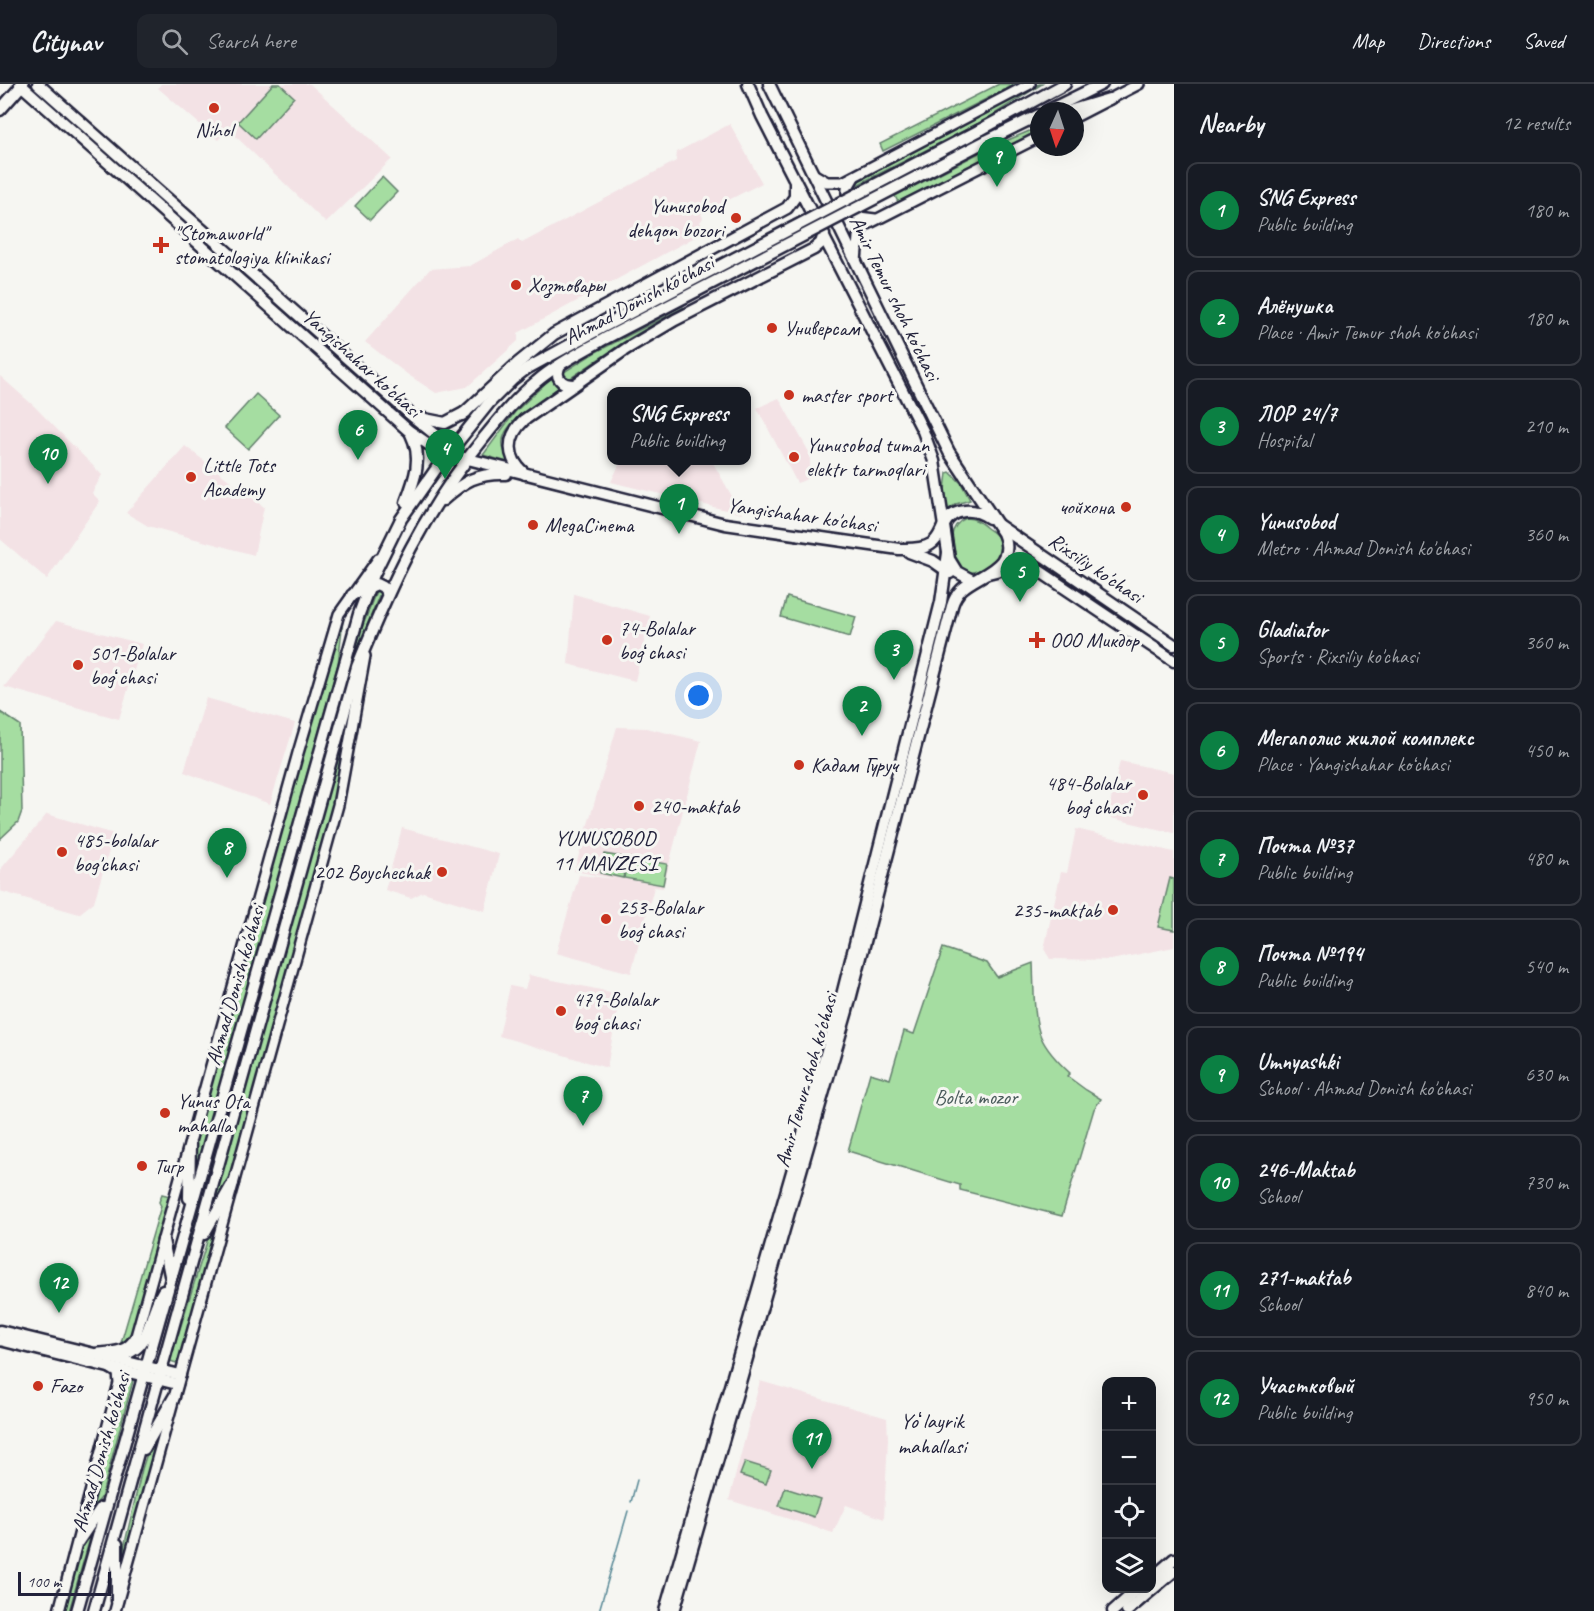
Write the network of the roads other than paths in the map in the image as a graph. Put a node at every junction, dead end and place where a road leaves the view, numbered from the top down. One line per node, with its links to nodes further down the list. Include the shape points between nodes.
1 (22, 84): 14 (main road); 21 (main road, Yangishahar ko‘chasi)
2 (38, 84): 20 (main road, Yangishahar ko‘chasi)
3 (748, 84): 23 (main road, Amir Temur shoh ko'chasi)
4 (769, 84): 22 (main road, Amir Temur shoh ko'chasi)
5 (1030, 84): 24 (street)
6 (1054, 84): 10 (main road)
7 (1065, 84): 10 (main road, Ahmad Donish ko'chasi)
8 (1102, 84): 12 (main road)
9 (1139, 84): 11 (street)
10 (1044, 95): 34 (main road, Ahmad Donish ko'chasi, bridge)
11 (1109, 99): 13 (main road); 15 (street)
12 (1065, 102)
13 (1084, 106)
14 (0, 110)
15 (1084, 112)
16 (1030, 120): 18 (main road, Ahmad Donish ko'chasi)
17 (1030, 122): 18 (main road)
18 (1017, 126): 34 (main road, Ahmad Donish ko'chasi, bridge)
19 (1030, 141): 25 (street)
20 (128, 164): 21 (main road, via 121,165); 26 (main road, Yangishahar ko‘chasi)
21 (120, 173): 27 (main road, Yangishahar ko‘chasi)
22 (812, 174): 24 (street, via 834,183); 29 (main road, Amir Temur shoh ko'chasi)
23 (794, 175): 28 (main road, Amir Temur shoh ko'chasi); 35 (main road, via 795,197 787,208)
24 (856, 176): 25 (street, via 847,189 848,207 863,218)
25 (880, 217): 29 (street, via 860,231)
26 (197, 225): 27 (main road, via 196,233); 30 (main road, Yangishahar ko‘chasi)
27 (189, 234): 31 (main road, Yangishahar ko‘chasi)
28 (824, 234): 33 (main road, Amir Temur shoh ko'chasi); 38 (main road, via 814,249 675,320)
29 (856, 263): 32 (main road, Amir Temur shoh ko'chasi)
30 (285, 303): 31 (main road, Yangishahar ko‘chasi); 39 (main road, Yangishahar ko‘chasi)
31 (276, 312): 41 (main road, Yangishahar ko‘chasi)
32 (886, 322): 33 (main road, via 880,331); 47 (main road, Amir Temur shoh ko'chasi, via 949,452)
33 (871, 328): 48 (main road, Amir Temur shoh ko'chasi, via 929,446)
34 (603, 333): 36 (main road, Ahmad Donish ko'chasi); 37 (main road, Ahmad Donish ko'chasi, via 535,363)
35 (554, 334): 37 (main road); 40 (main road)
36 (560, 365): 38 (main road, via 560,380); 43 (main road, Ahmad Donish ko'chasi, via 522,394)
37 (513, 379): 40 (main road); 42 (main road, Ahmad Donish ko'chasi)
38 (574, 385): 44 (main road, via 524,420 512,434 513,458)
39 (411, 415): 40 (main road, via 442,423); 42 (main road)
40 (462, 415)
41 (409, 431): 42 (main road, Yangishahar ko‘chasi, via 428,444); 46 (main road, via 418,463)
42 (450, 451): 43 (main road); 46 (main road, Ahmad Donish ko'chasi)
43 (466, 460): 44 (main road); 45 (main road, Ahmad Donish ko'chasi)
44 (525, 474): 45 (main road, via 477,476); 50 (main road, Yangishahar ko'chasi, via 725,524)
45 (431, 510): 56 (main road, Ahmad Donish ko'chasi)
46 (401, 519): 49 (main road, Ahmad Donish ko'chasi)
47 (996, 524): 48 (main road, via 984,514 966,510); 53 (main road, Amir Temur shoh ko'chasi, via 1005,537 1006,550 1000,564); 58 (main road, Rixsiliy ko'chasi)
48 (943, 525): 50 (main road, Yangishahar ko'chasi, via 930,545); 51 (main road, Amir Temur shoh ko'chasi)
49 (388, 544): 55 (main road, Ahmad Donish ko'chasi); 57 (street, Ahmad Donish ko'chasi)
50 (898, 549): 52 (main road, Yangishahar ko'chasi, via 933,561)
51 (948, 553): 52 (main road, Amir Temur shoh ko'chasi); 54 (main road, Amir Temur shoh ko'chasi, via 956,571)
52 (946, 570): 54 (main road); 89 (main road, Amir Temur shoh ko'chasi, via 835,1023)
53 (988, 574): 54 (main road); 59 (main road, Rixsiliy ko'chasi, via 1016,566 1034,568); 90 (main road, Amir Temur shoh ko'chasi, via 961,590 952,606 847,1011)
54 (970, 579)
55 (369, 586): 56 (main road, via 380,585); 57 (main road); 65 (main road, Ahmad Donish ko'chasi)
56 (387, 594): 60 (main road, Ahmad Donish ko'chasi)
57 (352, 595): 63 (street, Ahmad Donish ko'chasi, via 339,614 292,773)
58 (1103, 596): 59 (main road, via 1096,600); 61 (main road, Rixsiliy ko'chasi)
59 (1095, 607): 62 (main road, Rixsiliy ko'chasi)
60 (368, 639): 64 (street, Ahmad Donish ko'chasi, via 338,805); 67 (main road, Ahmad Donish ko'chasi, via 352,682)
61 (1174, 645)
62 (1174, 661)
63 (190, 1144): 65 (main road); 66 (street, Ahmad Donish ko'chasi)
64 (233, 1183): 67 (main road); 75 (street, Ahmad Donish ko'chasi)
65 (189, 1217): 68 (main road, Ahmad Donish ko'chasi)
66 (163, 1240): 68 (main road); 71 (street, Ahmad Donish ko'chasi, via 131,1345)
67 (196, 1248): 74 (main road, Ahmad Donish ko'chasi)
68 (171, 1279): 72 (main road, via 154,1305 141,1345); 73 (main road, Ahmad Donish ko'chasi)
69 (0, 1331): 71 (main road)
70 (0, 1340): 72 (main road)
71 (94, 1354): 72 (main road)
72 (109, 1362): 73 (main road); 80 (street, Ahmad Donish ko'chasi, via 118,1373 119,1383)
73 (144, 1371): 74 (main road); 78 (main road, Ahmad Donish ko'chasi)
74 (161, 1375): 75 (main road); 77 (main road, Ahmad Donish ko'chasi)
75 (179, 1380): 76 (street, Ahmad Donish ko'chasi)
76 (174, 1398): 77 (main road); 85 (street, Ahmad Donish ko'chasi)
77 (136, 1462): 79 (main road, Ahmad Donish ko'chasi)
78 (107, 1500): 80 (main road); 87 (main road, Ahmad Donish ko'chasi)
79 (117, 1529): 85 (main road); 88 (main road, Ahmad Donish ko'chasi)
80 (78, 1542): 86 (street, Ahmad Donish ko'chasi)
81 (1174, 1559): 82 (main road)
82 (1170, 1570): 83 (main road); 92 (main road)
83 (1156, 1576)
84 (1133, 1593): 91 (main road)
85 (116, 1606)
86 (59, 1611)
87 (77, 1611)
88 (94, 1611)
89 (665, 1611)
90 (675, 1611)
91 (1113, 1611)
92 (1127, 1611)

